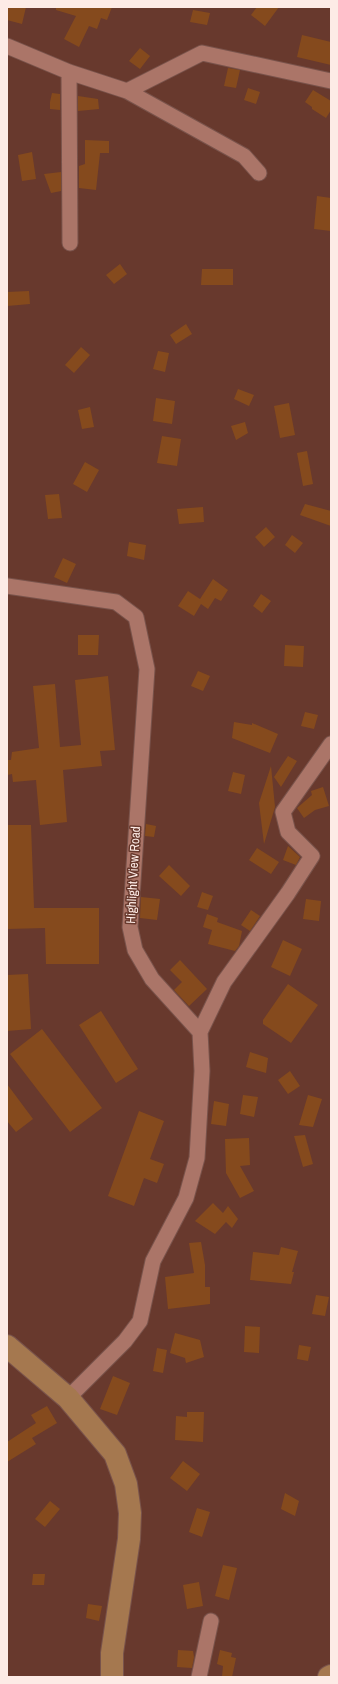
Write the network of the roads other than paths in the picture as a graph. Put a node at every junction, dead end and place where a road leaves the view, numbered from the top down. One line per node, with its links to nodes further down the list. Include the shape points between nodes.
1 (7, 46): 2 (street)
2 (69, 72): 4 (street); 6 (street)
3 (331, 81): 4 (street, via 202,53)
4 (126, 91): 5 (street, via 244,156)
5 (259, 173)
6 (70, 243)
7 (7, 586): 9 (street, Highlight View Road, via 116,602 136,617 147,668 130,927 135,950 152,979)
8 (331, 744): 9 (street, via 283,812 288,832 312,856 224,982)
9 (200, 1032): 11 (street, via 202,1072 197,1158 186,1198 153,1262 140,1321 125,1341)
10 (8, 1346): 11 (main road)
11 (68, 1398): 13 (main road, via 115,1454 126,1484 130,1513 129,1538 112,1653)
12 (211, 1621): 14 (street)
13 (112, 1677)
14 (199, 1677)

